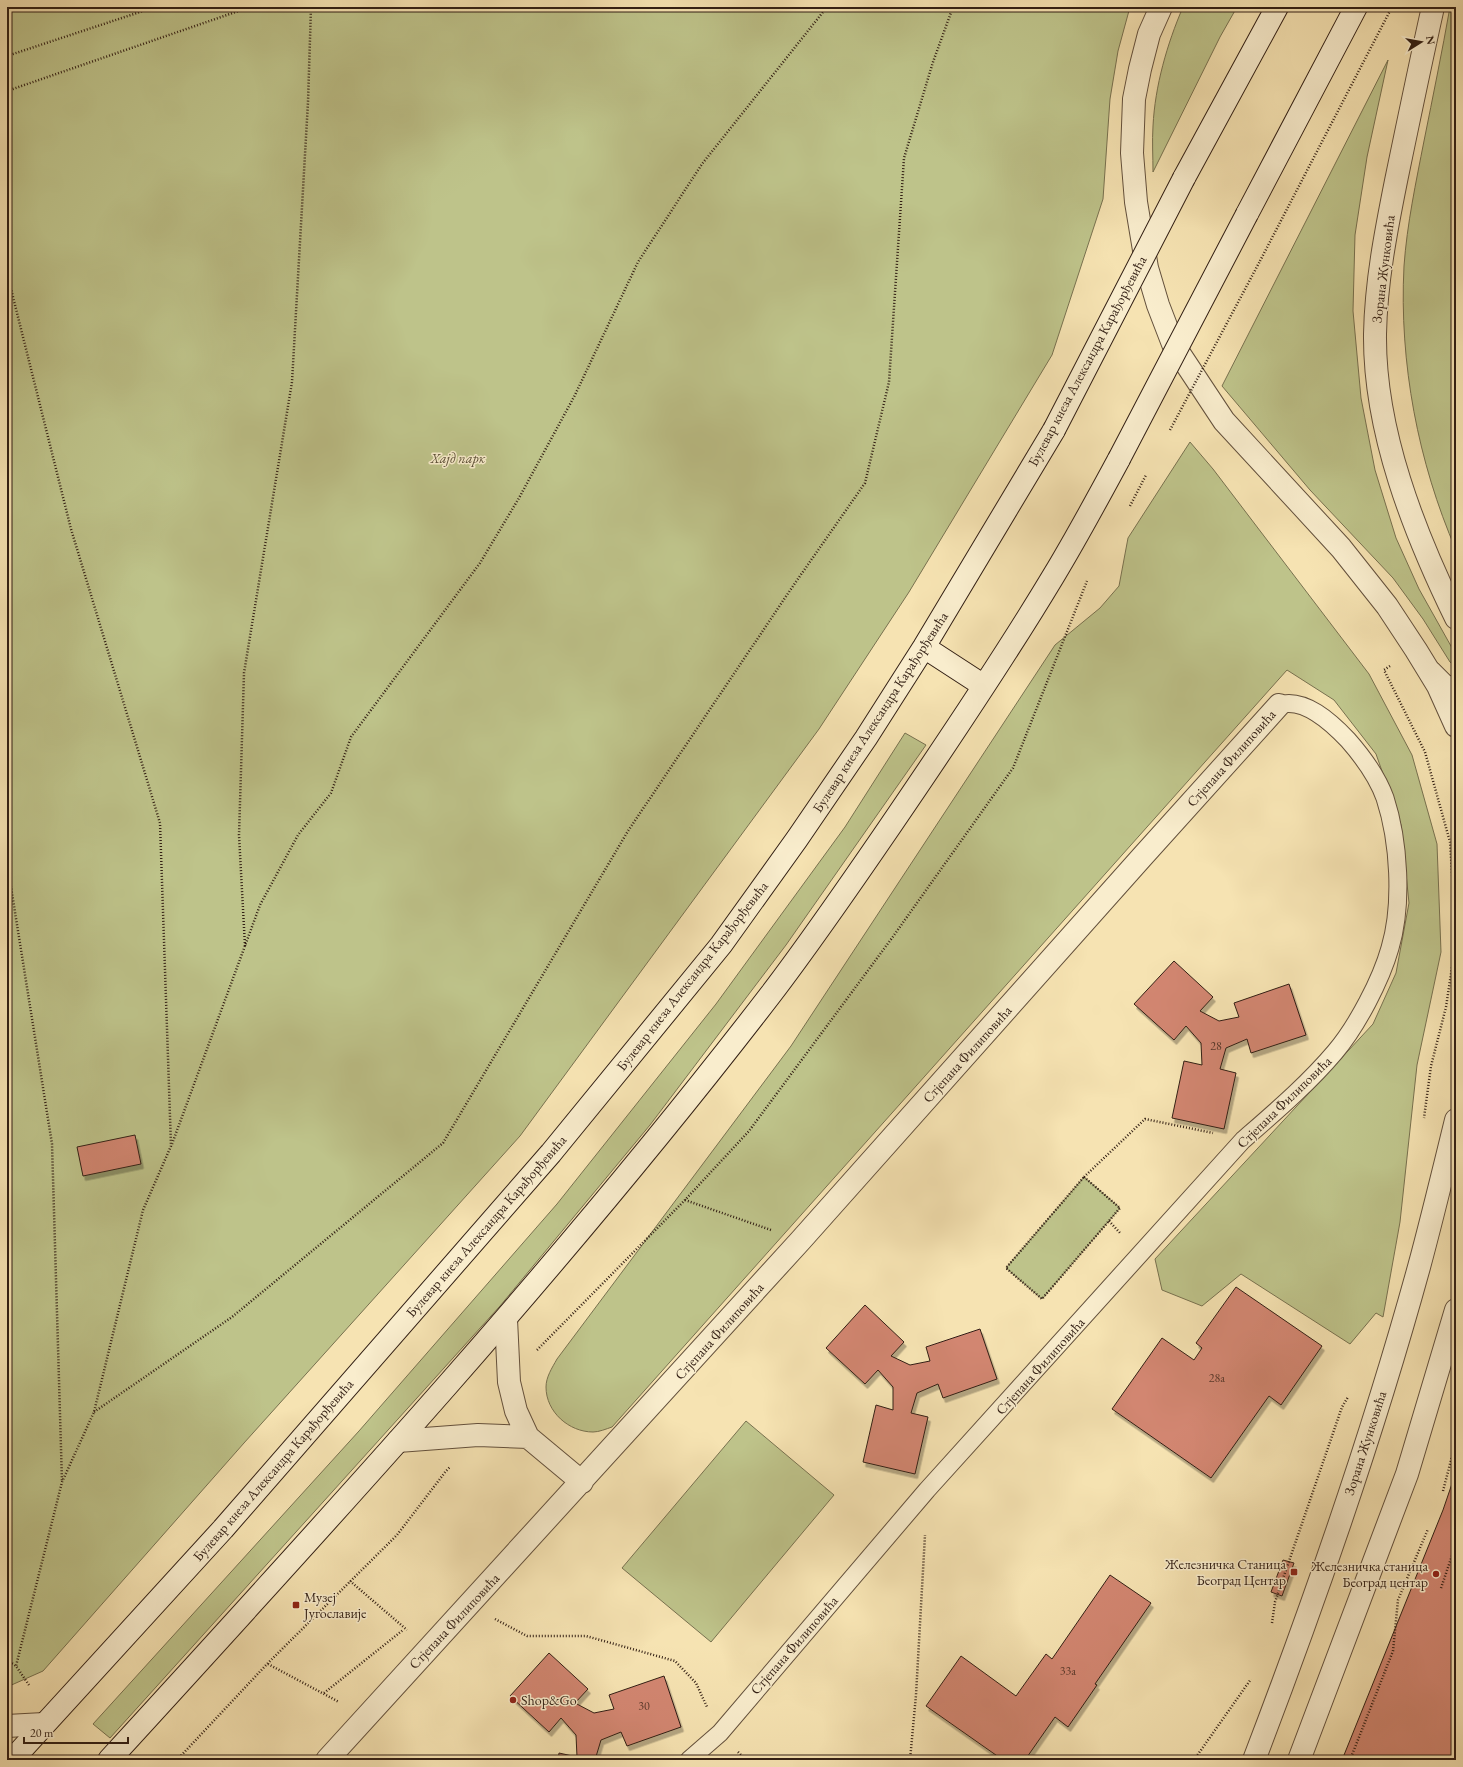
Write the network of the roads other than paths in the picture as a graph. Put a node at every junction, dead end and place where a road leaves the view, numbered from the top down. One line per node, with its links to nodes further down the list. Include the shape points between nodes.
1 (1161, 7): 7 (main road, via 1149,34 1140,69 1134,99 1132,152 1136,202 1147,268 1173,344 1224,421 1341,548 1387,606)
2 (1277, 7): 6 (main road, Булевар кнеза Александра Карађорђевића, bridge, via 1184,178 1054,430)
3 (1356, 7): 8 (main road, bridge, via 1119,459 1054,574)
4 (1433, 7): 5 (main road, Зорана Жунковића, via 1383,252 1375,336 1378,380 1391,449 1418,535)
5 (1456, 618)
6 (924, 647): 8 (main road); 18 (main road, Булевар кнеза Александра Карађорђевића, via 798,839 721,944 561,1141 222,1529)
7 (1418, 654): 9 (lane, via 1445,683); 11 (main road, via 1438,686)
8 (984, 686): 14 (main road, via 853,880 772,992 604,1203)
9 (1456, 688)
10 (1279, 705): 17 (main road, Стјепана Филиповића); 23 (lane, Стјепана Филиповића, via 1288,702 1299,704 1318,714 1344,735 1367,763 1384,798 1390,819 1396,858 1396,905 1391,946 1384,968 1357,1019 1336,1051 1302,1088 1244,1140 928,1490 720,1733)
11 (1456, 726)
12 (1456, 1120): 24 (main road, Зорана Жунковића, via 1419,1267 1379,1401 1320,1580)
13 (1456, 1310): 25 (main road, via 1407,1474)
14 (506, 1319): 15 (main road, via 510,1382 516,1411); 16 (main road)
15 (528, 1437): 16 (main road, via 478,1435); 17 (main road)
16 (398, 1441): 21 (main road)
17 (582, 1482): 22 (main road, Стјепана Филиповића)
18 (44, 1724): 19 (main road); 20 (main road, Булевар кнеза Александра Карађорђевића)
19 (7, 1726)
20 (12, 1760)
21 (109, 1760)
22 (327, 1760)
23 (689, 1760)
24 (1254, 1760)
25 (1299, 1760)

